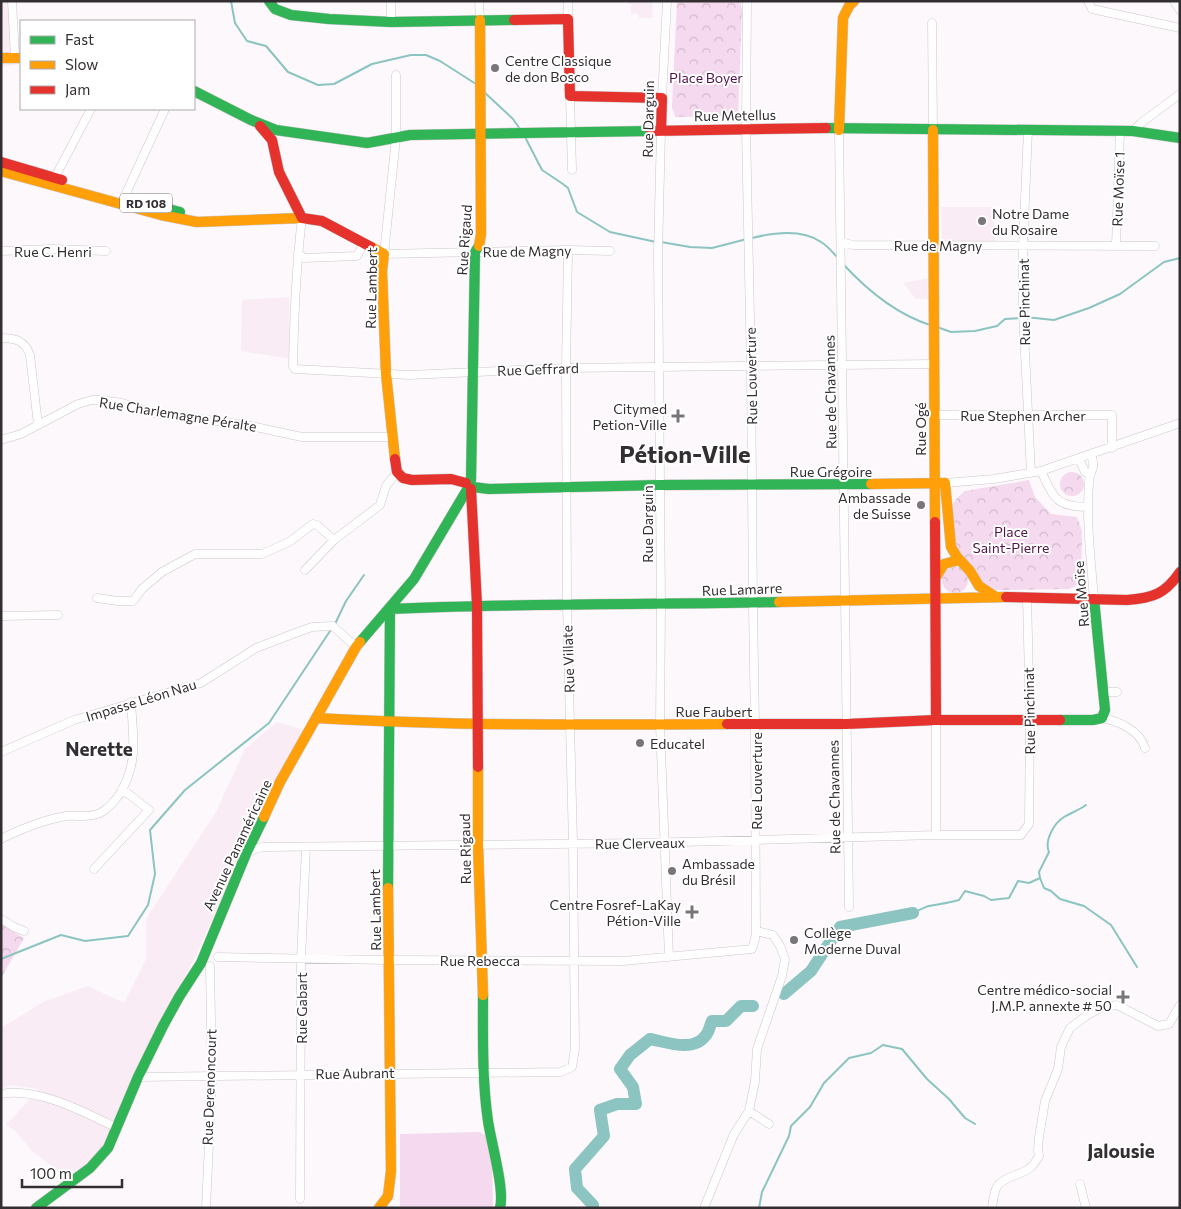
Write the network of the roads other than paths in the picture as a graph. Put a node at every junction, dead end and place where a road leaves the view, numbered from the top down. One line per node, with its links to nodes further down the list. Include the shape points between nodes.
1 (12, 1): 17 (street)
2 (269, 1): 14 (main road, via 275,9 291,16)
3 (391, 1): 14 (street)
4 (479, 1): 13 (street, Rue Rigaud)
5 (568, 1): 12 (street)
6 (667, 1): 23 (street, Rue Darguin)
7 (747, 1): 27 (street, Rue Louverture)
8 (854, 1): 29 (main road, Rue de Chavannes, via 843,18)
9 (1088, 1): 16 (street, via 1092,9)
10 (1174, 1): 11 (street)
11 (1180, 10)
12 (568, 19): 13 (main road); 22 (main road)
13 (480, 20): 14 (main road); 36 (main road, Rue Rigaud)
14 (391, 22)
15 (932, 23): 30 (street, Rue Ogé)
16 (1180, 28)
17 (18, 57): 18 (main road)
18 (1, 58)
19 (396, 75): 37 (street, Rue Lambert)
20 (195, 92): 26 (main road)
21 (1180, 94): 33 (street)
22 (570, 96): 23 (main road); 35 (street)
23 (662, 98): 28 (main road, Rue Darguin)
24 (90, 110): 43 (street)
25 (165, 110): 44 (street)
26 (257, 123): 34 (main road, Rue Metellus); 39 (main road, via 272,140)
27 (746, 129): 28 (main road, Rue Metellus); 29 (main road, Rue Metellus); 61 (street, Rue Louverture)
28 (661, 130): 35 (main road, Rue Metellus); 63 (street, Rue Darguin)
29 (839, 130): 30 (main road, Rue Metellus); 46 (street, Rue de Chavannes)
30 (933, 130): 31 (main road, Rue Metellus); 48 (main road, Rue Ogé)
31 (1028, 130): 32 (main road, Rue Metellus); 49 (street, Rue Pinchinat)
32 (1120, 131): 33 (main road, Rue Metellus); 50 (street, Rue Moïse 1)
33 (1133, 131): 38 (main road, Rue Metellus)
34 (292, 132): 37 (main road, Rue Metellus, via 367,143); 39 (main road, via 284,134)
35 (571, 132): 36 (main road, Rue Metellus); 41 (street)
36 (480, 134): 37 (main road, Rue Metellus); 56 (main road, Rue Rigaud, via 481,234 480,245)
37 (396, 138): 58 (street, Rue Lambert)
38 (1180, 138)
39 (274, 148): 45 (main road, via 279,172)
40 (1, 162): 43 (main road, RD 108)
41 (572, 170)
42 (1, 171): 43 (main road, RD 108)
43 (52, 181): 44 (main road, RD 108)
44 (123, 200): 45 (main road, RD 108, via 161,216 197,222)
45 (298, 218): 47 (main road, RD 108, via 322,221); 57 (street, Rue Geffrard)
46 (841, 242): 48 (street, Rue de Magny, via 853,245); 62 (street, Rue de Chavannes)
47 (364, 243): 57 (street, via 357,256 304,258); 58 (main road, RD 108)
48 (934, 245): 49 (street, Rue de Magny); 60 (main road, Rue Ogé)
49 (1023, 246): 50 (street, Rue de Magny); 68 (street, Rue Pinchinat)
50 (1116, 246): 51 (street, Rue de Magny)
51 (1154, 246)
52 (568, 250): 55 (street, Rue de Magny); 56 (street, Rue de Magny); 64 (street, Rue Villate)
53 (1, 251): 54 (street, Rue C. Henri)
54 (106, 251)
55 (610, 251)
56 (475, 252): 58 (street, Rue de Magny); 65 (main road, Rue Rigaud)
57 (298, 253): 66 (street, Rue Geffrard, via 295,369)
58 (384, 254): 66 (main road, Rue Lambert)
59 (1, 338): 70 (street, via 19,340 28,349)
60 (934, 364): 62 (street, Rue Geffrard); 67 (main road, Rue Ogé)
61 (751, 366): 62 (street, Rue Geffrard); 63 (street, Rue Geffrard); 82 (street, Rue Louverture)
62 (843, 366): 83 (street, Rue de Chavannes)
63 (659, 367): 64 (street, Rue Geffrard); 84 (street, Rue Darguin)
64 (566, 368): 65 (street, Rue Geffrard); 85 (street, Rue Villate)
65 (472, 372): 66 (street, Rue Geffrard); 81 (main road, Rue Rigaud)
66 (386, 374): 71 (main road, Rue Lambert)
67 (934, 415): 68 (street, Rue Stephen Archer); 80 (main road, Rue Ogé)
68 (1029, 416): 73 (street, Rue Stephen Archer, via 1112,415); 78 (street, Rue Pinchinat)
69 (1180, 424): 73 (street, Rue Grégoire)
70 (38, 425): 71 (street, Rue Charlemagne Péralte, via 78,404 101,400 154,413 246,425 302,437); 72 (street, Rue Charlemagne Péralte)
71 (392, 437): 77 (main road, Rue Lambert)
72 (1, 440)
73 (1112, 448): 74 (street, Rue Grégoire)
74 (1090, 455): 75 (street, Rue Grégoire); 79 (street, Rue Moïse, via 1094,469)
75 (1078, 459): 76 (street, Rue Grégoire); 79 (street)
76 (1041, 471): 78 (street, Rue Grégoire); 86 (street, via 1054,498 1070,507)
77 (397, 472): 81 (main road, Rue Grégoire, via 412,480 451,479); 87 (street, via 386,486 380,505)
78 (1031, 473): 80 (street, Rue Grégoire)
79 (1089, 474): 86 (street, Rue Moïse)
80 (940, 483): 83 (main road, Rue Grégoire); 88 (main road, via 949,542); 91 (main road, Rue Ogé)
81 (470, 485): 85 (main road, Rue Grégoire, via 481,489); 102 (main road, Rue Rigaud); 104 (main road, Avenue Panaméricaine, via 414,579)
82 (752, 485): 83 (main road, Rue Grégoire); 84 (main road, Rue Grégoire); 100 (street, Rue Louverture)
83 (845, 485): 99 (street, Rue de Chavannes)
84 (660, 486): 85 (main road, Rue Grégoire); 103 (street, Rue Darguin)
85 (567, 487): 101 (street, Rue Villate)
86 (1088, 507): 98 (street, Rue Moïse)
87 (334, 540): 89 (street); 95 (street, via 314,524 289,542 262,554 195,554 162,572 133,600)
88 (959, 560): 91 (main road, via 946,562); 92 (main road)
89 (305, 570)
90 (1180, 572): 98 (main road, Rue Lamarre, via 1160,594 1127,600)
91 (936, 577): 97 (main road, Rue Ogé)
92 (975, 579): 93 (main road, via 982,588); 96 (main road, via 968,592)
93 (997, 597): 94 (main road, Rue Lamarre); 96 (main road, Rue Lamarre)
94 (1028, 597): 98 (main road, Rue Lamarre); 114 (street, Rue Pinchinat)
95 (97, 598)
96 (956, 598): 97 (main road, Rue Lamarre)
97 (936, 599): 99 (main road, Rue Lamarre); 113 (main road, Rue Ogé)
98 (1094, 599): 108 (main road, Rue Moïse)
99 (846, 600): 100 (main road, Rue Lamarre); 118 (street, Rue de Chavannes)
100 (753, 602): 103 (main road, Rue Lamarre); 120 (street, Rue Louverture)
101 (567, 604): 102 (main road, Rue Lamarre); 103 (main road, Rue Lamarre); 119 (street, Rue Villate)
102 (477, 605): 104 (main road, Rue Lamarre); 116 (main road, Rue Rigaud)
103 (661, 605): 117 (street, Rue Darguin)
104 (390, 609): 107 (main road, Avenue Panaméricaine); 115 (main road, Rue Lambert)
105 (58, 615): 106 (street)
106 (1, 616)
107 (356, 647): 110 (street, Impasse Léon Nau, via 333,626 312,627 256,648 201,683); 112 (main road, Avenue Panaméricaine)
108 (1104, 692): 109 (street); 111 (main road, Rue Moïse)
109 (1117, 692)
110 (131, 702): 122 (street, Impasse Léon Nau, via 74,720); 123 (street, via 134,754)
111 (1104, 714): 114 (main road, Rue Faubert, via 1093,720); 121 (street, via 1134,732)
112 (317, 718): 115 (main road, Rue Faubert); 134 (main road, Avenue Panaméricaine, via 280,782)
113 (936, 720): 114 (main road, Rue Faubert); 118 (main road, Rue Faubert); 125 (street, Rue Ogé)
114 (1030, 721): 124 (street, Rue Pinchinat)
115 (388, 722): 116 (main road, Rue Faubert); 132 (main road, Rue Lambert)
116 (477, 722): 119 (main road, Rue Faubert); 130 (main road, Rue Rigaud)
117 (660, 724): 119 (main road, Rue Faubert); 120 (main road, Rue Faubert); 129 (street, Rue Darguin)
118 (846, 724): 120 (main road, Rue Faubert); 126 (street, Rue de Chavannes)
119 (570, 725): 131 (street, Rue Villate)
120 (755, 725): 128 (street, Rue Louverture)
121 (1145, 748)
122 (1, 752)
123 (122, 789): 127 (street, via 114,802 100,813 49,820); 135 (street, via 149,810)
124 (1030, 824): 125 (street, Rue Clerveaux, via 1021,836)
125 (936, 835): 126 (street, Rue Clerveaux)
126 (848, 838): 128 (street, Rue Clerveaux); 136 (street, Rue de Chavannes)
127 (1, 839)
128 (756, 841): 129 (street, Rue Clerveaux); 139 (street, Rue Louverture)
129 (664, 842): 131 (street, Rue Clerveaux); 143 (street, Rue Darguin)
130 (478, 844): 131 (street, Rue Clerveaux); 132 (street, Rue Clerveaux); 146 (main road, Rue Rigaud)
131 (574, 844): 147 (street, Rue Villate)
132 (388, 846): 133 (street, Rue Clerveaux); 145 (main road, Rue Lambert)
133 (306, 847): 134 (street, Rue Clerveaux, via 263,847); 144 (street, Rue Gabart)
134 (246, 854): 140 (main road, Avenue Panaméricaine)
135 (94, 869)
136 (849, 907)
137 (1, 919): 138 (street)
138 (24, 931)
139 (756, 931): 141 (street, Rue Louverture, via 752,950); 157 (street, via 773,935 785,959 757,1049 755,1081)
140 (208, 945): 142 (street, via 215,948); 148 (main road, Avenue Panaméricaine)
141 (742, 951): 143 (street, Rue Rebecca)
142 (218, 957): 144 (street, Rue Rebecca); 148 (street, via 216,962)
143 (669, 957): 147 (street, Rue Rebecca)
144 (302, 959): 145 (street, Rue Rebecca); 153 (street, Rue Gabart)
145 (389, 960): 146 (street, Rue Rebecca); 152 (main road, Rue Lambert)
146 (482, 960): 147 (street, Rue Rebecca); 151 (main road, Rue Rigaud)
147 (574, 960): 150 (street, Rue Villate, via 575,1049)
148 (206, 965): 154 (main road, Avenue Panaméricaine, via 179,997); 155 (street, Rue Derenoncourt)
149 (1180, 1005): 167 (street, via 1168,1024 1158,1026 1117,1006 1102,1008 1070,1028 1061,1046 1058,1069 1045,1101 1039,1156 1031,1168 999,1184)
150 (572, 1067): 151 (street, Rue Aubrant, via 562,1072)
151 (484, 1072): 152 (street, Rue Aubrant); 165 (main road, Rue Rigaud)
152 (390, 1073): 153 (street, Rue Aubrant); 164 (main road, Rue Lambert, via 390,1184 388,1196)
153 (301, 1074): 155 (street, Rue Aubrant); 161 (street, Rue Gabart)
154 (138, 1077): 155 (street, Rue Aubrant); 159 (main road, Avenue Panaméricaine)
155 (212, 1077): 163 (street, Rue Derenoncourt)
156 (1, 1094): 159 (street, via 15,1092 51,1100)
157 (748, 1111): 158 (street); 166 (street, via 734,1134)
158 (769, 1124)
159 (116, 1128): 162 (main road, Avenue Panaméricaine, via 108,1148 95,1164)
160 (1080, 1184): 168 (street)
161 (300, 1198)
162 (36, 1208)
163 (206, 1208)
164 (378, 1208)
165 (500, 1208)
166 (704, 1208)
167 (992, 1208)
168 (1086, 1208)

